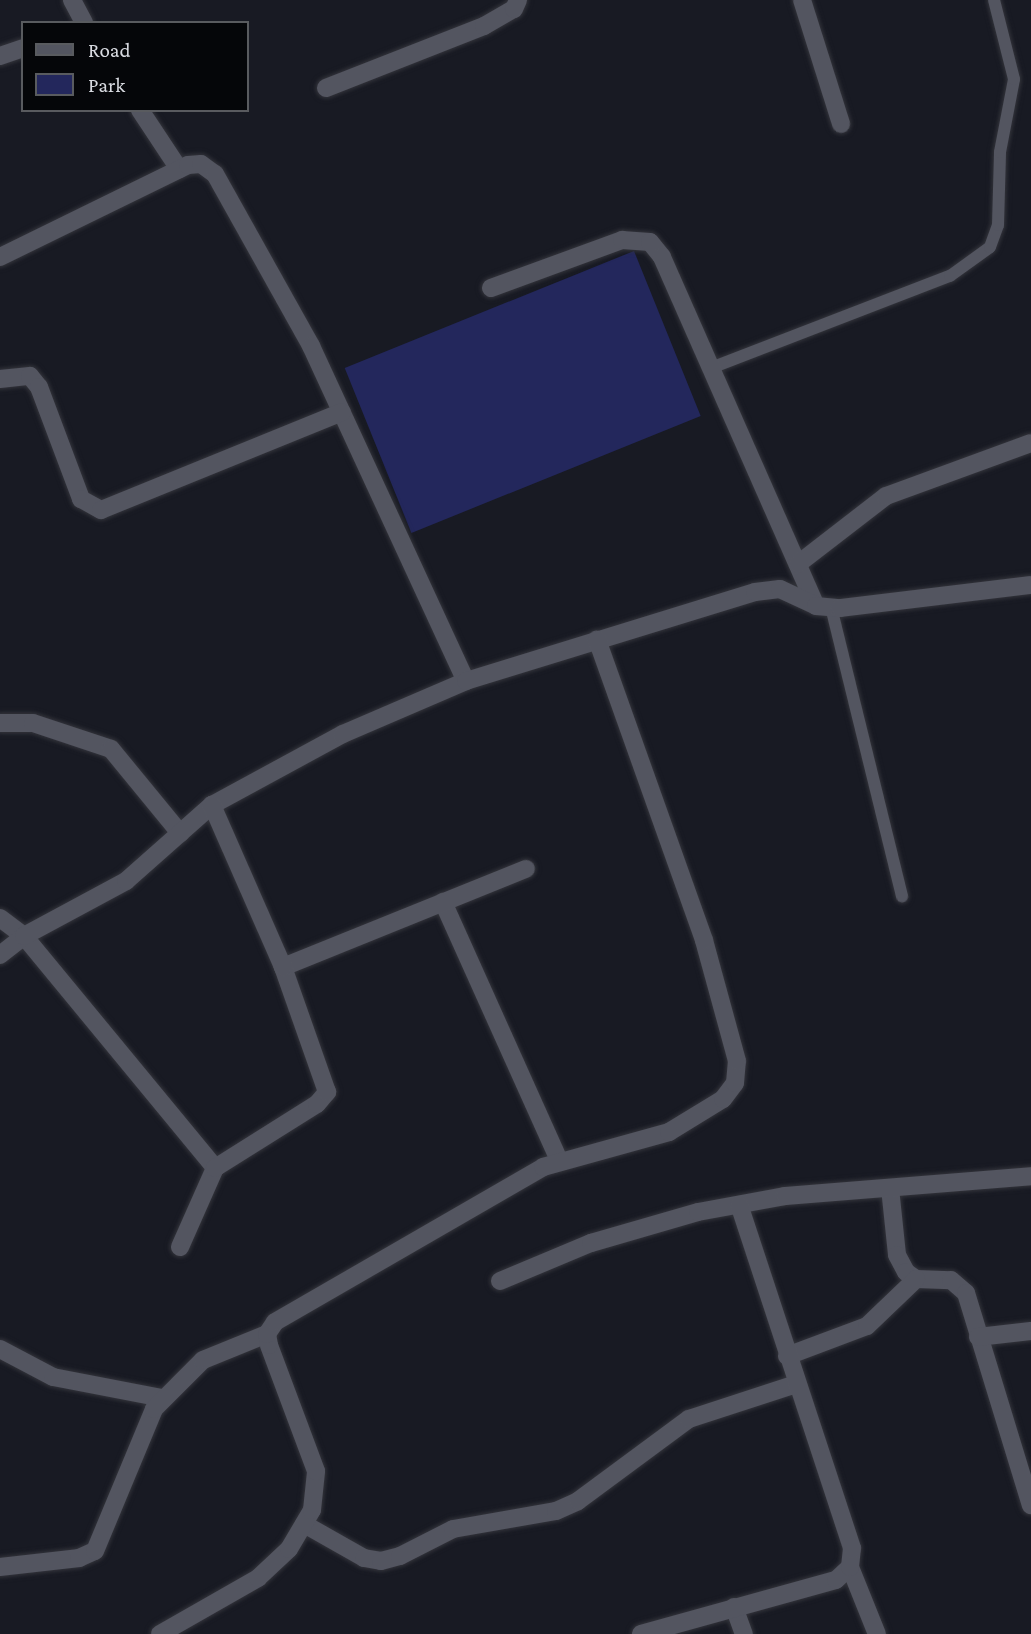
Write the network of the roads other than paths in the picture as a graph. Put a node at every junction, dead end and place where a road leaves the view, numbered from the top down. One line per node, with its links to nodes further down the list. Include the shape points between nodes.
1 (72, 0): 5 (street)
2 (518, 0): 8 (street, via 514,9 484,26)
3 (802, 0): 10 (street)
4 (993, 0): 14 (lane, via 1014,79 1000,152 998,225 990,247 950,276)
5 (83, 21)
6 (21, 49): 7 (street)
7 (0, 56)
8 (326, 89)
9 (141, 112): 11 (street)
10 (841, 124)
11 (179, 169): 12 (street); 16 (street, via 201,164 221,182)
12 (0, 257)
13 (491, 288): 14 (street, via 622,240 650,242)
14 (711, 368): 18 (street)
15 (0, 379): 16 (street, via 30,376 39,387 81,499 101,510)
16 (342, 412): 22 (street)
17 (1031, 443): 18 (street, via 886,496)
18 (797, 564): 20 (street)
19 (1031, 585): 20 (street)
20 (824, 607): 21 (street, via 780,589 755,592); 27 (lane)
21 (597, 640): 22 (street); 33 (street, via 704,940 737,1061 735,1083 723,1099 669,1132)
22 (466, 681): 24 (street, via 343,734)
23 (0, 723): 25 (street, via 33,723 111,749)
24 (212, 805): 25 (street); 32 (street)
25 (180, 833): 30 (street, via 96,901)
26 (526, 869): 28 (street)
27 (902, 896)
28 (443, 902): 32 (street); 33 (street)
29 (0, 919): 30 (street)
30 (24, 936): 31 (street); 34 (street)
31 (0, 955)
32 (283, 967): 34 (street, via 327,1092 317,1104)
33 (559, 1160): 42 (street, via 298,1308)
34 (215, 1168): 38 (street)
35 (1031, 1176): 36 (street)
36 (890, 1188): 37 (street); 39 (street, via 897,1255)
37 (739, 1205): 40 (street, via 638,1226); 45 (street)
38 (180, 1247)
39 (916, 1279): 43 (street, via 961,1284); 45 (street, via 867,1326)
40 (500, 1282)
41 (1031, 1331): 43 (street)
42 (267, 1334): 47 (street, via 203,1360); 49 (street, via 316,1471 318,1490)
43 (978, 1338): 48 (street)
44 (0, 1349): 47 (street, via 52,1377)
45 (787, 1356): 46 (street)
46 (796, 1384): 49 (street, via 689,1419 578,1501 555,1511 453,1530 391,1559 364,1558); 51 (street, via 852,1548)
47 (162, 1398): 50 (street, via 95,1550 79,1558)
48 (1031, 1505)
49 (304, 1524): 53 (street, via 289,1549 258,1578)
50 (0, 1567)
51 (850, 1567): 52 (street, via 836,1580); 56 (street)
52 (734, 1607): 54 (street); 55 (street)
53 (160, 1634)
54 (641, 1634)
55 (744, 1634)
56 (877, 1634)

